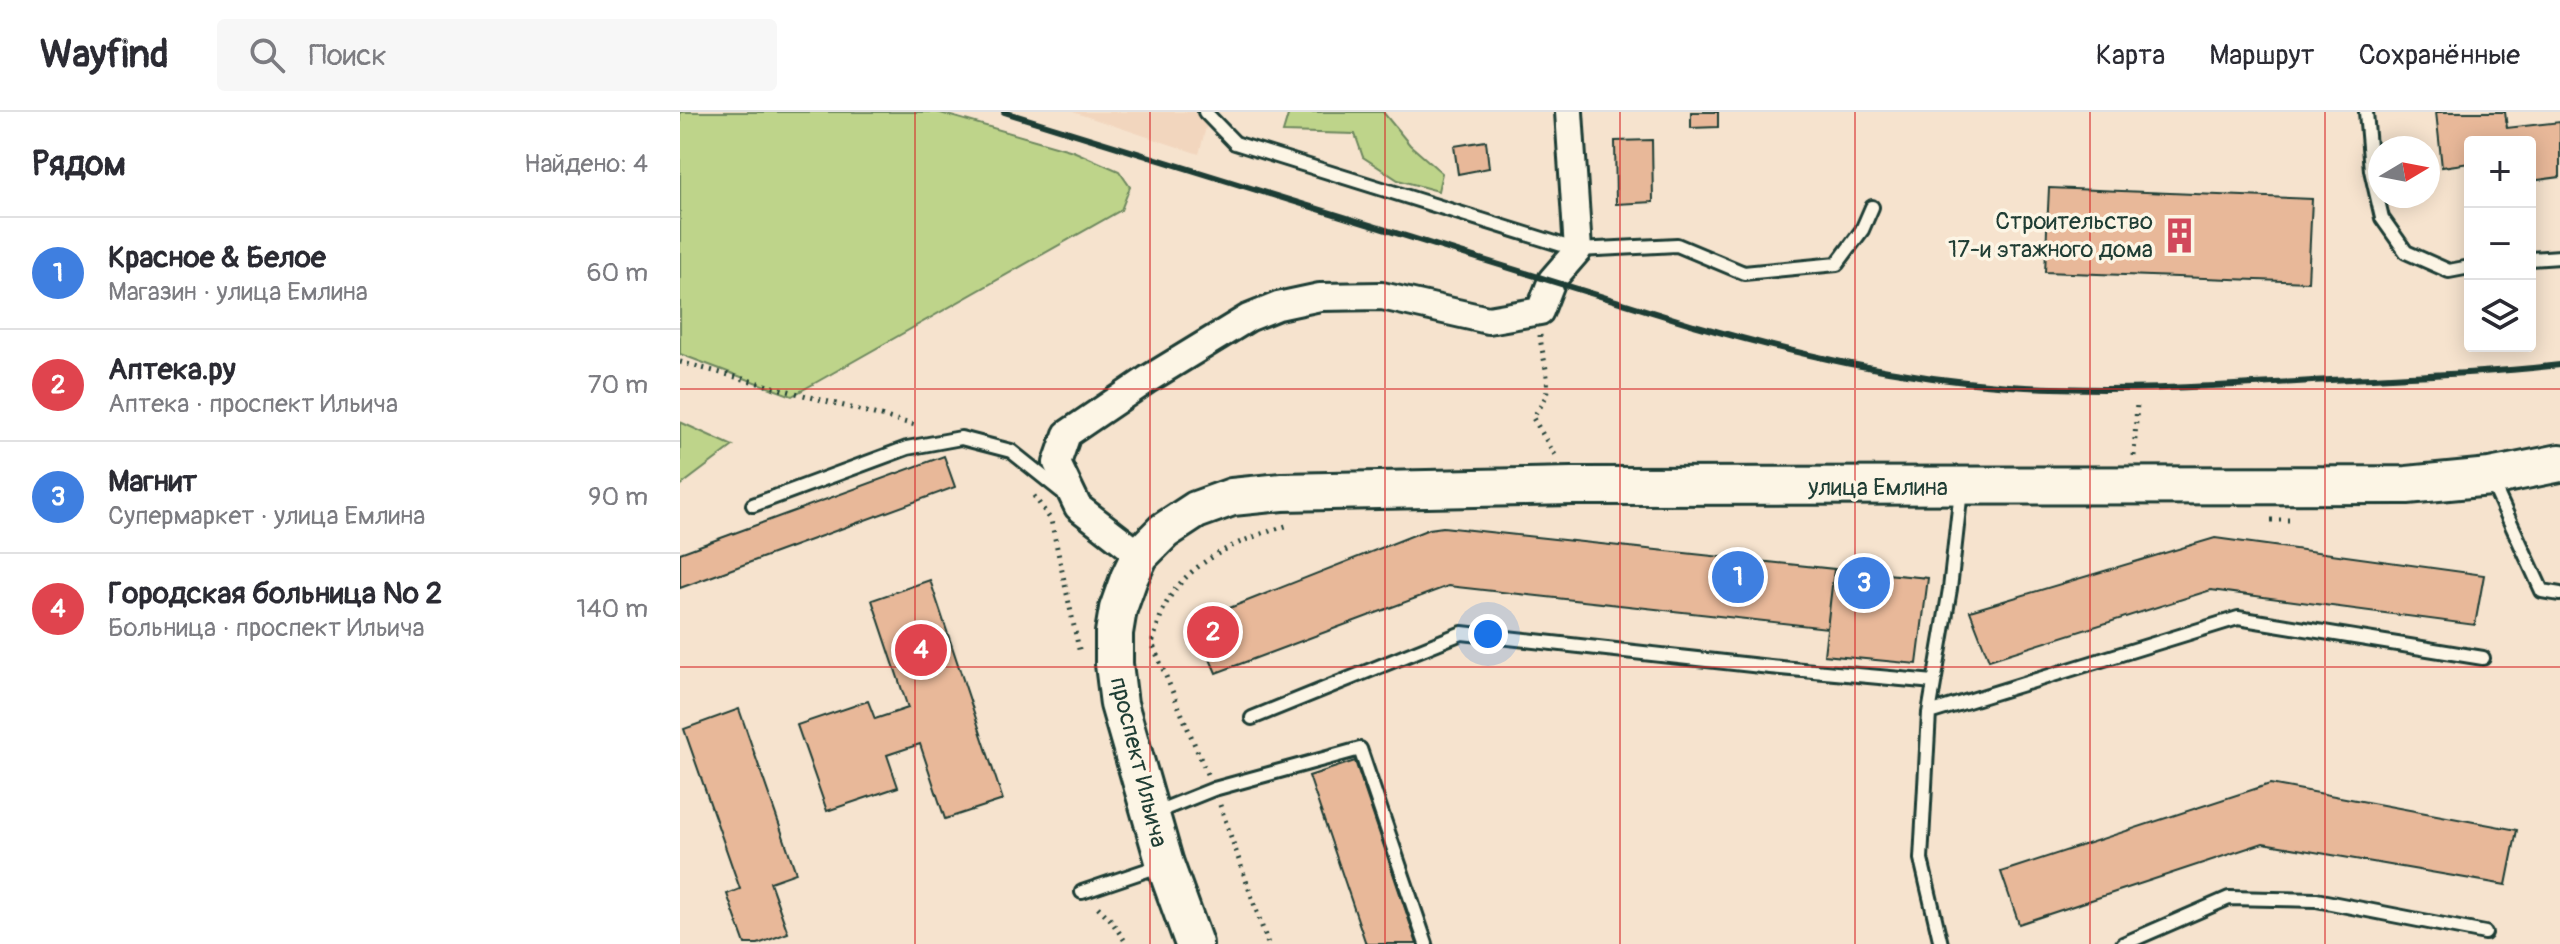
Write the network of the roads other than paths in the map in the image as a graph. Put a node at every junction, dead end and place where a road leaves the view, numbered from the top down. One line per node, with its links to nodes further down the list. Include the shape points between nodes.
1 (1205, 112): 5 (lane, via 1235,143)
2 (1569, 112): 5 (street)
3 (2366, 112): 8 (lane, via 2382,218 2406,252 2449,271)
4 (1872, 207): 5 (lane, via 1837,264 1744,273 1677,245)
5 (1578, 250): 13 (street, via 1552,280 1540,311 1488,320 1382,296 1320,297 1248,318 1067,434 1057,463)
6 (2560, 257): 7 (lane)
7 (2536, 259)
8 (2464, 268)
9 (2560, 463): 10 (street, улица Емлина)
10 (2490, 477): 11 (street, улица Емлина, via 2407,485); 16 (lane, via 2542,591)
11 (1961, 487): 14 (street, улица Емлина, via 1282,492 1232,497); 18 (lane)
12 (753, 505): 13 (lane, via 907,448 961,438 1011,451)
13 (1078, 507): 15 (street)
14 (1196, 510): 15 (street, проспект Ильича)
15 (1140, 555): 21 (street, проспект Ильича, via 1118,609 1114,664 1119,704)
16 (2560, 594)
17 (2483, 658): 19 (lane, via 2238,618)
18 (1934, 682): 19 (lane); 20 (lane, via 1462,633)
19 (1929, 713): 27 (lane, via 1921,859)
20 (1252, 718)
21 (1151, 814): 22 (street, проспект Ильича); 26 (lane, via 1214,789 1360,749)
22 (1165, 864): 23 (lane); 25 (street, проспект Ильича)
23 (1082, 892)
24 (2485, 933): 28 (lane, via 2316,900 2229,898)
25 (1194, 944)
26 (1426, 944)
27 (1941, 944)
28 (2123, 944)

